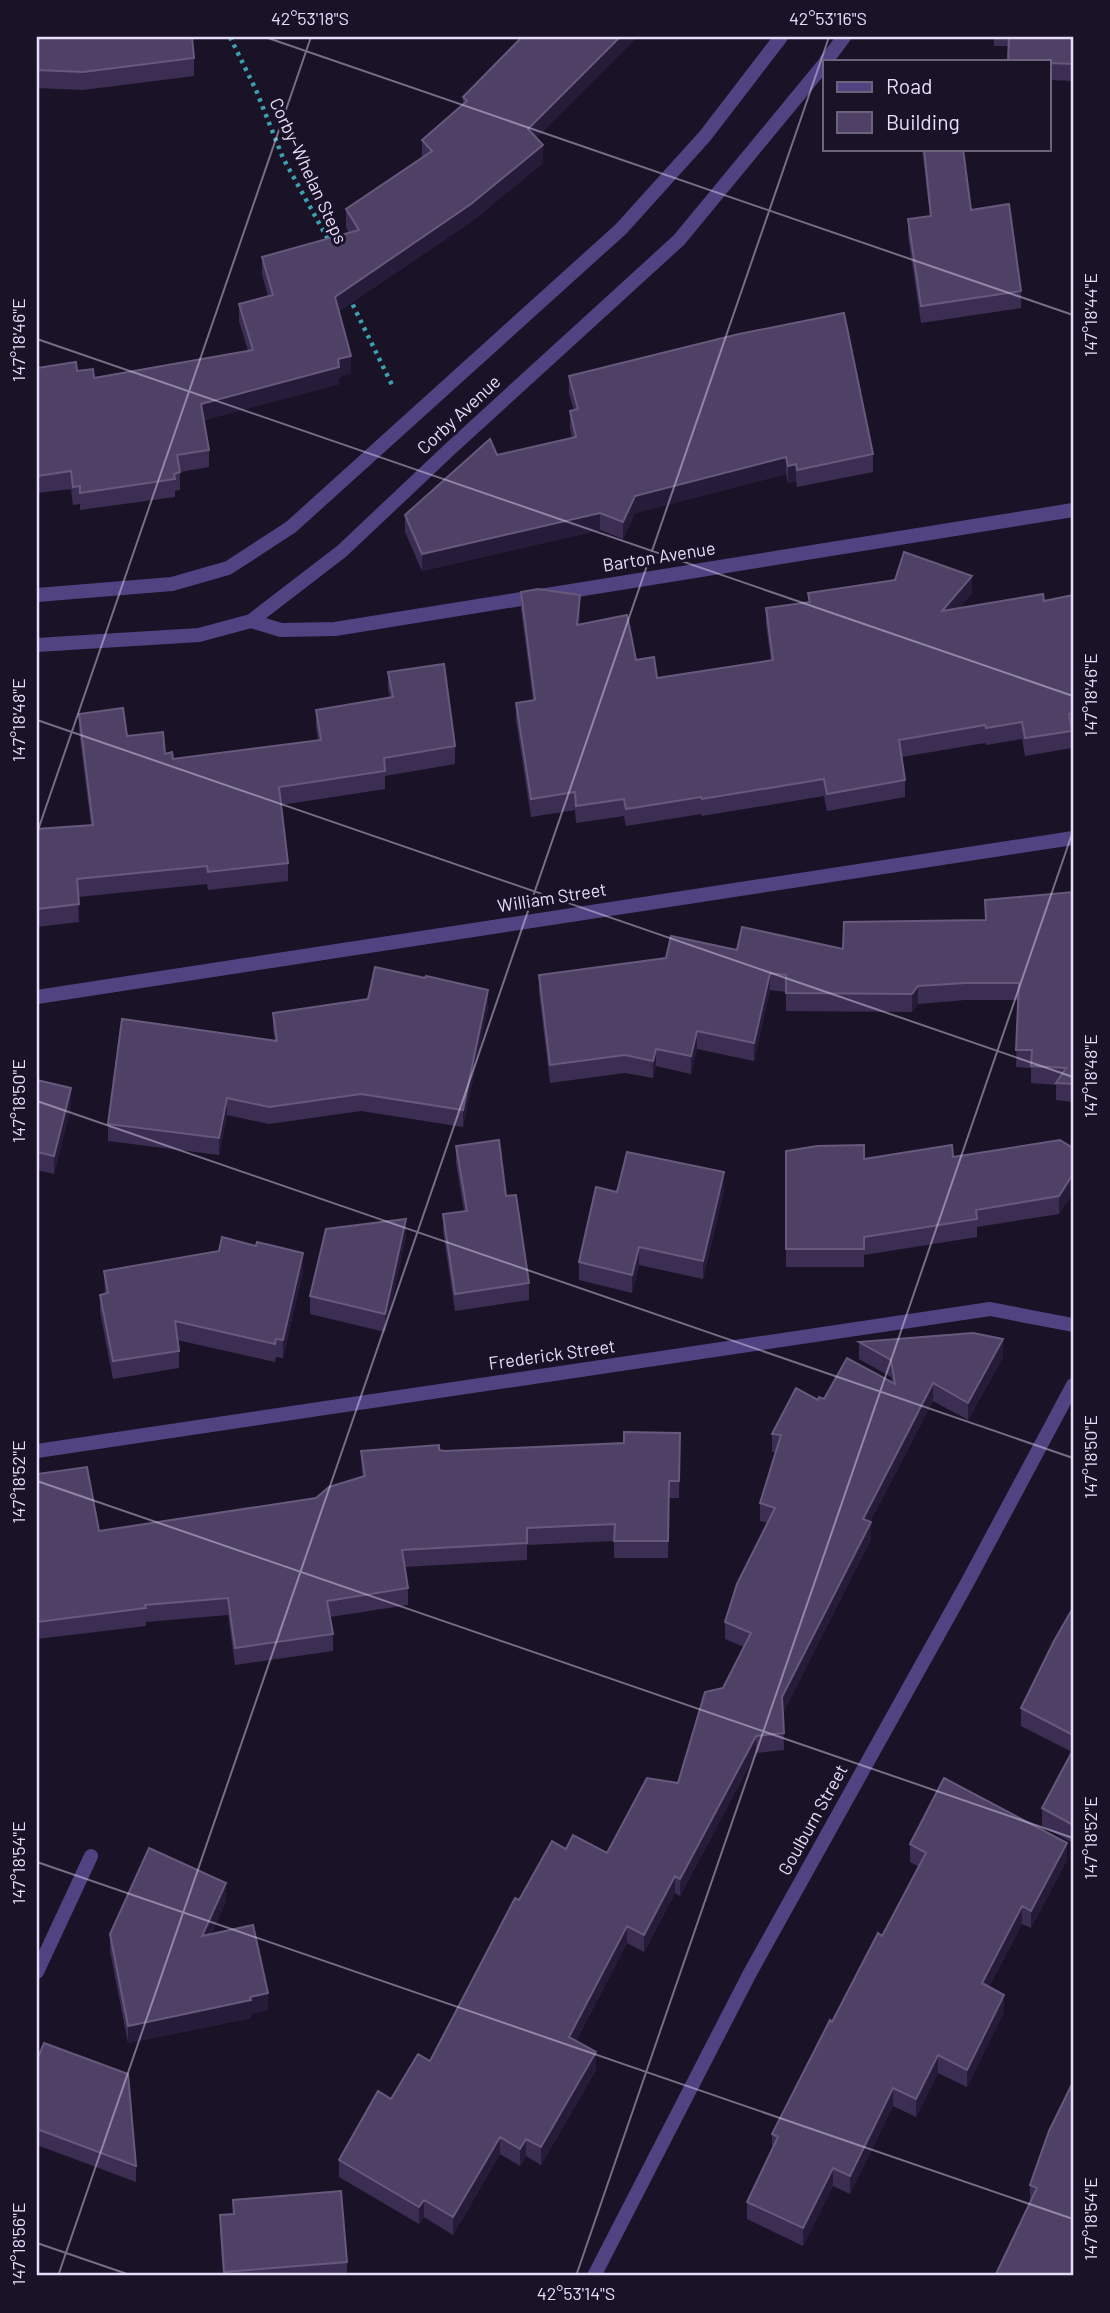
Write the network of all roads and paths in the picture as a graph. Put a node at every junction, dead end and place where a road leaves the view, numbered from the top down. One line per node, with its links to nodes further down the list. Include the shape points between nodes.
1 (230, 37): 6 (path, Corby-Whelan Steps)
2 (781, 37): 10 (street, Corby Avenue, via 705,136 621,229 291,527 228,568 172,584)
3 (844, 37): 4 (street, Corby Avenue)
4 (827, 60)
5 (823, 64): 11 (street, Corby Avenue, via 679,240 342,551)
6 (332, 254)
7 (345, 289): 8 (path)
8 (396, 392)
9 (1073, 510): 11 (street, Barton Avenue, via 335,629 281,629)
10 (37, 595)
11 (251, 621): 12 (street, Corby Avenue, via 199,635)
12 (37, 645)
13 (1073, 838): 14 (street, William Street)
14 (37, 997)
15 (1073, 1325): 17 (street, Frederick Street, via 990,1309)
16 (1073, 1385): 20 (street, Goulburn Street, via 750,1973)
17 (37, 1451)
18 (91, 1856): 19 (street)
19 (37, 1972)
20 (594, 2276)

